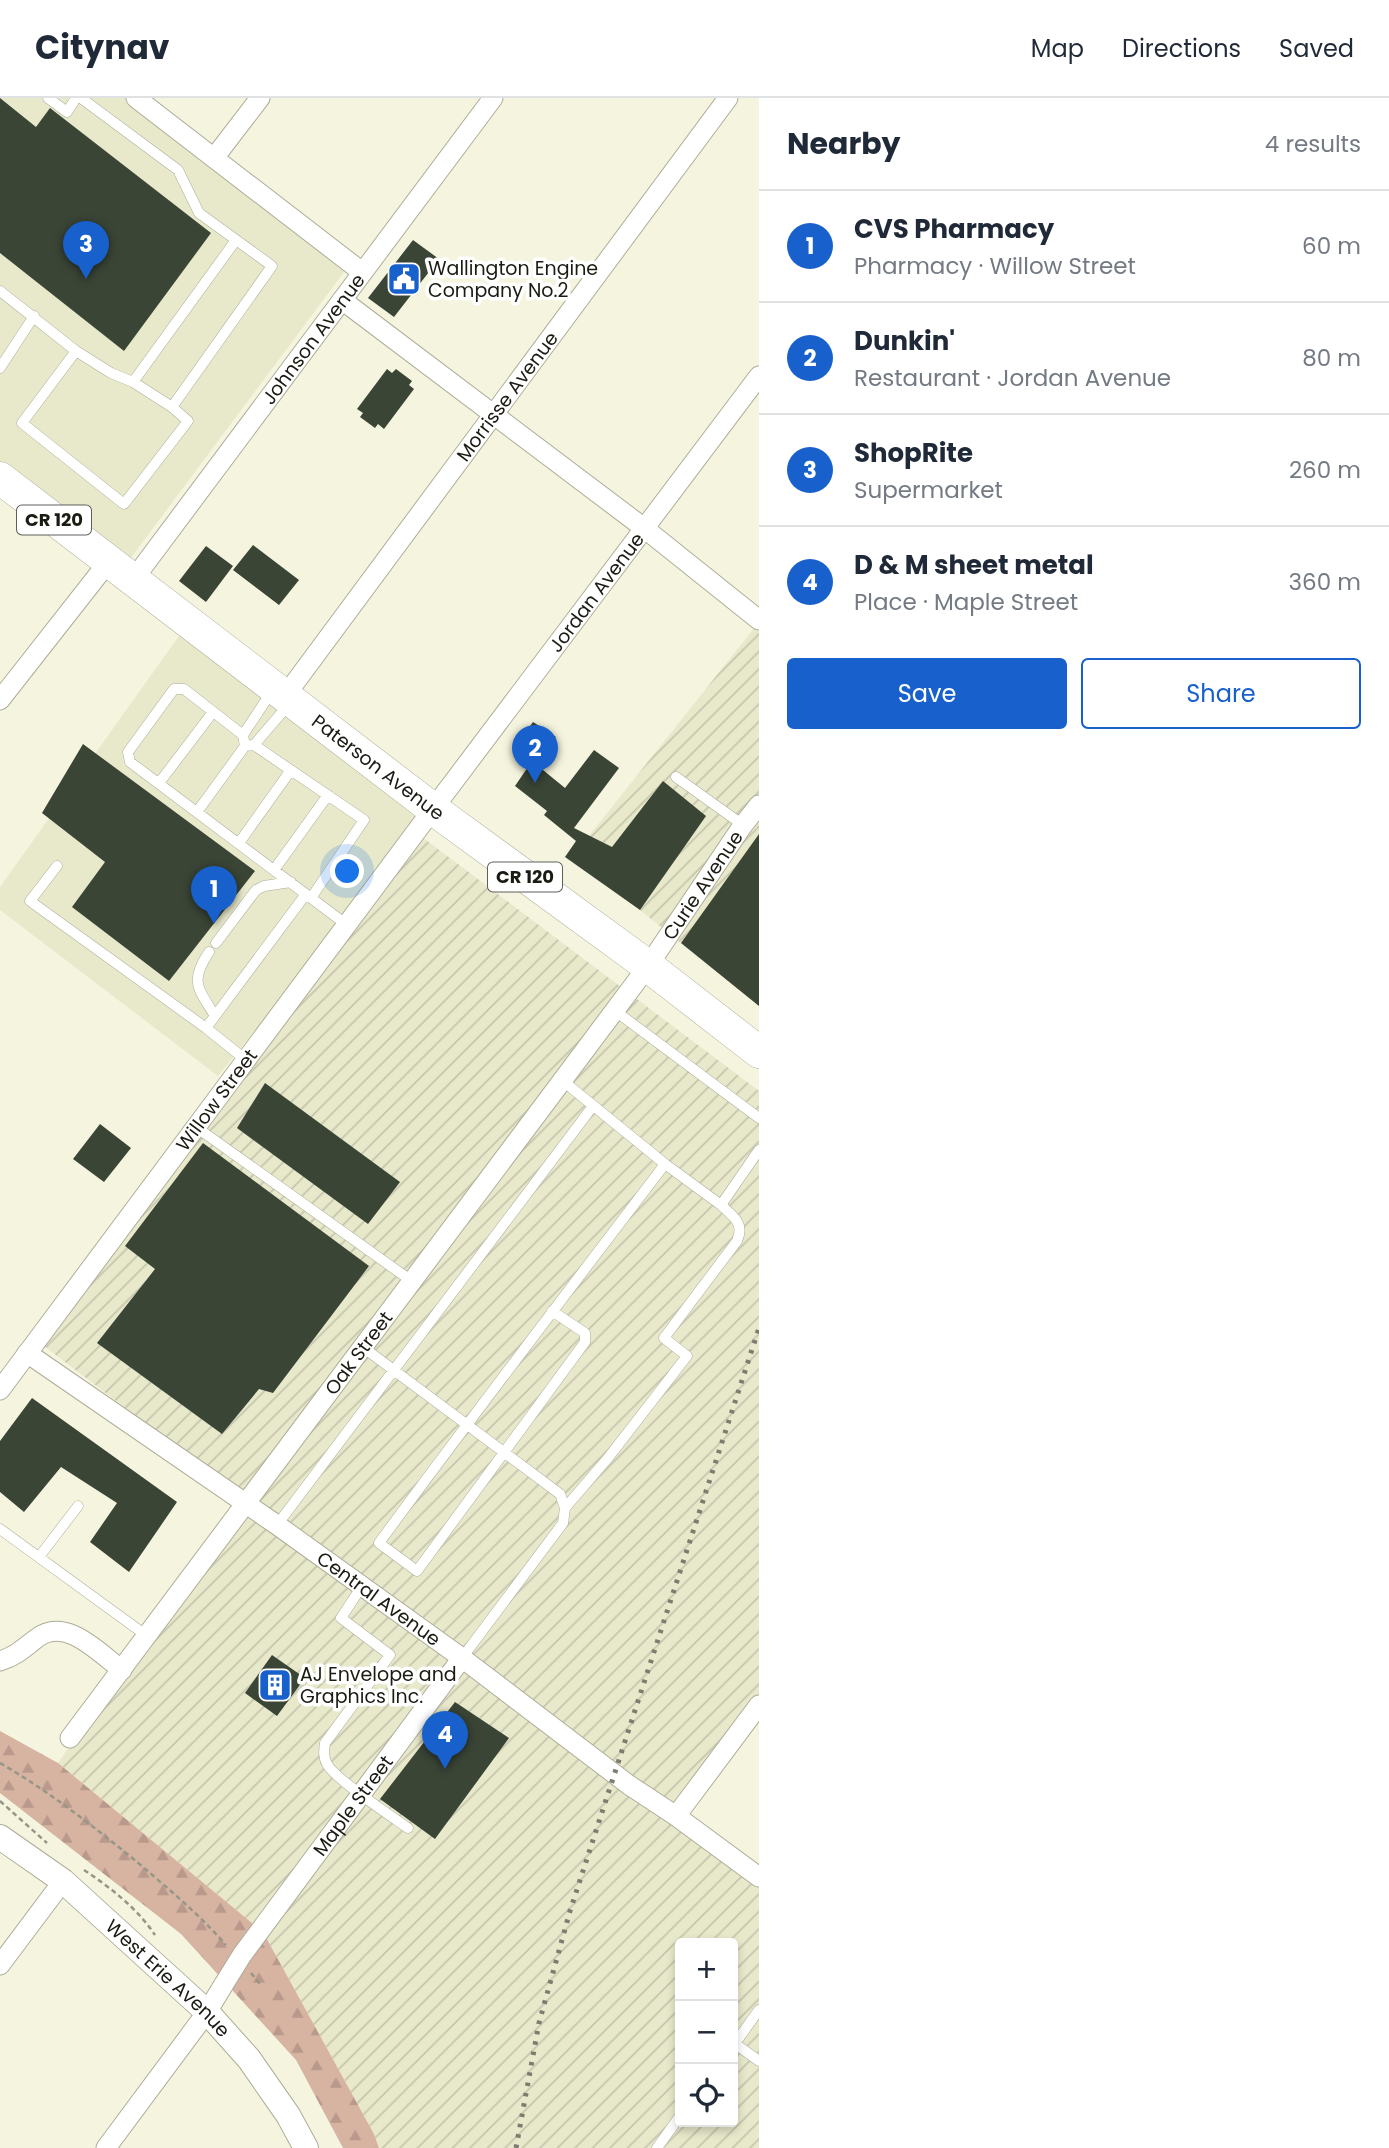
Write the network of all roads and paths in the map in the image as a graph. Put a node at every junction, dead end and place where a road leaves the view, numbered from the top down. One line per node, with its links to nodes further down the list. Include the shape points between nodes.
1 (48, 98): 2 (lane, via 67,112)
2 (79, 98): 8 (lane, via 177,170 199,213)
3 (136, 98): 7 (street)
4 (260, 98): 7 (street)
5 (493, 98): 9 (street, Johnson Avenue)
6 (728, 98): 18 (street, Morrisse Avenue)
7 (215, 159): 9 (street)
8 (236, 240): 16 (lane); 17 (lane, via 272,266)
9 (362, 272): 11 (street, Johnson Avenue)
10 (1, 295): 12 (lane)
11 (342, 300): 18 (street); 21 (street, Johnson Avenue)
12 (34, 316): 13 (lane); 14 (lane)
13 (76, 351): 16 (lane); 17 (lane, via 22,423 124,504 188,421)
14 (0, 368)
15 (758, 379): 20 (street, Jordan Avenue)
16 (133, 382): 17 (lane)
17 (172, 407)
18 (492, 414): 20 (street); 23 (street, Morrisse Avenue)
19 (0, 478): 21 (main road, Paterson Avenue / CR 120)
20 (644, 528): 22 (street); 33 (street, Jordan Avenue)
21 (121, 571): 23 (main road, Paterson Avenue / CR 120); 24 (street, Johnson Avenue)
22 (759, 620)
23 (283, 695): 26 (lane); 27 (lane); 33 (main road, Paterson Avenue / CR 120)
24 (0, 700)
25 (214, 712): 26 (lane); 30 (lane); 30 (lane, via 184,689 174,689 128,751 130,762)
26 (243, 735): 27 (lane)
27 (249, 746): 28 (lane); 34 (lane)
28 (291, 770): 31 (lane); 36 (lane)
29 (676, 777): 35 (lane)
30 (159, 783): 34 (lane)
31 (327, 795): 38 (lane); 40 (lane, via 364,820)
32 (759, 805): 35 (street, Curie Avenue)
33 (433, 809): 41 (street, Willow Street); 42 (main road, Paterson Avenue / CR 120)
34 (197, 812): 36 (lane)
35 (743, 825): 42 (street, Curie Avenue)
36 (239, 843): 38 (lane)
37 (57, 866): 45 (lane, via 30,901)
38 (274, 870): 39 (lane)
39 (290, 882): 40 (lane); 44 (lane, via 256,890 199,968 198,987)
40 (309, 896): 41 (lane); 44 (lane)
41 (347, 925): 47 (street, Willow Street)
42 (648, 967): 43 (street, Oak Street); 46 (main road, Paterson Avenue / CR 120)
43 (614, 1010): 48 (street, Oak Street); 50 (lane)
44 (215, 1016): 45 (lane)
45 (206, 1028): 47 (lane)
46 (759, 1052)
47 (246, 1060): 51 (street, Willow Street)
48 (563, 1081): 49 (lane); 55 (street, Oak Street)
49 (593, 1106): 53 (lane); 59 (lane)
50 (759, 1118)
51 (196, 1127): 55 (lane); 58 (street, Willow Street)
52 (759, 1150): 54 (lane)
53 (665, 1164): 54 (lane); 56 (lane)
54 (721, 1205): 65 (lane, via 739,1222 741,1232 664,1338 687,1356)
55 (413, 1282): 57 (street, Oak Street)
56 (552, 1311): 61 (lane); 62 (lane, via 585,1333 585,1342)
57 (364, 1348): 59 (lane); 63 (street, Oak Street)
58 (27, 1353): 60 (street, Willow Street); 63 (street, Central Avenue)
59 (394, 1371): 61 (lane); 66 (lane)
60 (0, 1390)
61 (466, 1424): 62 (lane); 62 (lane, via 379,1543 417,1571)
62 (505, 1452): 65 (lane, via 561,1494)
63 (247, 1504): 66 (street, Central Avenue); 70 (street, Oak Street)
64 (78, 1506): 68 (lane)
65 (565, 1508): 71 (lane, via 563,1523)
66 (277, 1525): 69 (street, Central Avenue)
67 (0, 1529): 68 (lane)
68 (39, 1557): 70 (lane)
69 (362, 1586): 71 (street, Central Avenue); 77 (lane, via 341,1618 390,1655 325,1743 323,1753 327,1765)
70 (148, 1636): 73 (street, Oak Street)
71 (462, 1658): 77 (street, Maple Street); 78 (street, Central Avenue)
72 (0, 1661): 73 (street, via 47,1633 59,1631 80,1638)
73 (122, 1670): 75 (street, Oak Street)
74 (759, 1705): 78 (street)
75 (70, 1738)
76 (0, 1763): 83 (path, via 90,1825 180,1898)
77 (360, 1794): 79 (lane); 83 (street, Maple Street)
78 (676, 1816): 81 (street, Central Avenue)
79 (408, 1828)
80 (0, 1837): 82 (street, West Erie Avenue)
81 (759, 1877)
82 (64, 1881): 84 (street); 87 (street, West Erie Avenue)
83 (237, 1955): 85 (path); 87 (street, Maple Street, bridge)
84 (0, 1965)
85 (260, 1983)
86 (759, 2010): 88 (lane)
87 (206, 2012): 92 (street, Maple Street); 93 (street, West Erie Avenue, via 249,2059)
88 (738, 2039)
89 (738, 2047): 90 (lane)
90 (759, 2061)
91 (675, 2123): 94 (lane)
92 (106, 2148)
93 (306, 2148)
94 (657, 2148)

